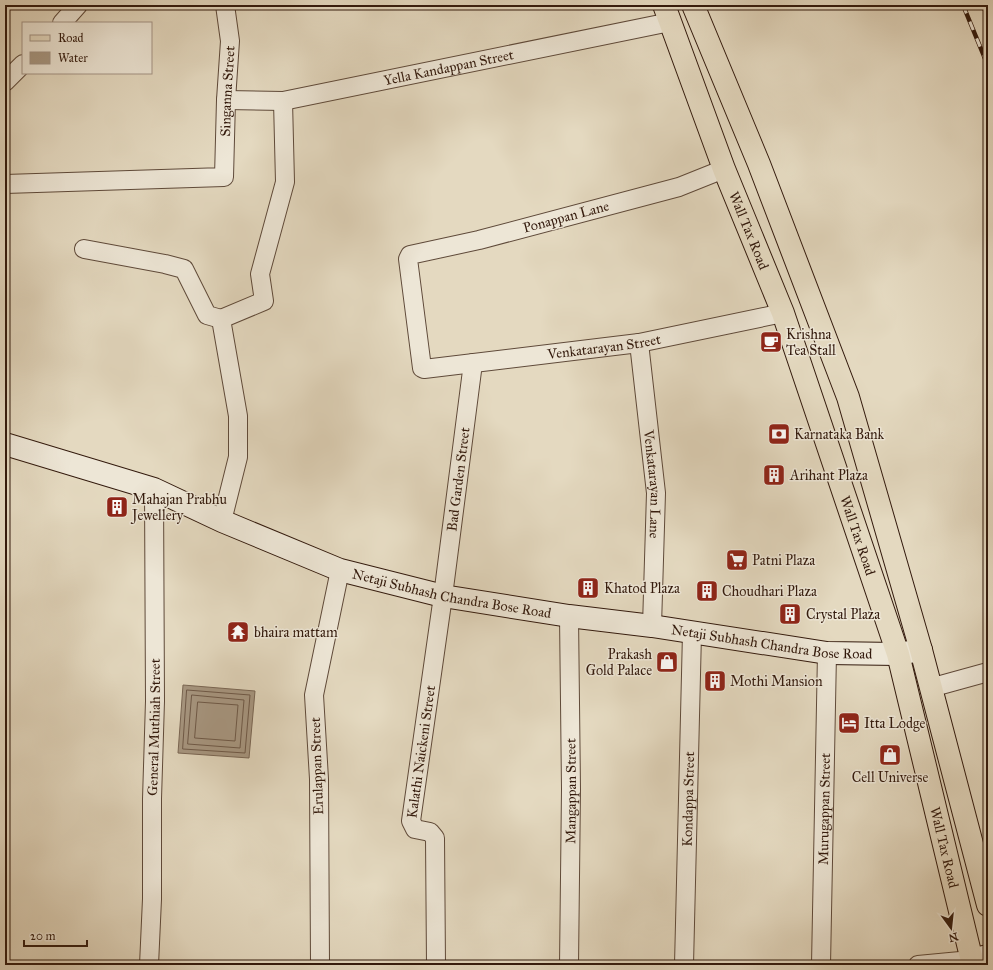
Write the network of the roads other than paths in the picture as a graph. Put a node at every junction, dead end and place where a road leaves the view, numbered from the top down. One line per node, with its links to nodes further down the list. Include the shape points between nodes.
1 (78, 5): 5 (street)
2 (225, 5): 8 (street, Singanna Street, via 230,41)
3 (694, 5): 26 (main road, Wall Tax Road, via 759,164 848,397)
4 (667, 13): 9 (street, Yella Kandappan Street); 10 (main road, Wall Tax Road)
5 (63, 22)
6 (22, 65): 7 (street)
7 (5, 82)
8 (226, 100): 9 (street, Yella Kandappan Street); 11 (street, Singanna Street, via 224,177)
9 (283, 101): 14 (street, via 285,182 260,274 264,301)
10 (724, 169): 13 (main road, Wall Tax Road); 17 (street, Ponappan Lane, via 679,187 479,240 410,255 408,259)
11 (5, 184)
12 (84, 249): 14 (street, via 184,269 207,315)
13 (783, 313): 15 (street, Venkatarayan Street); 28 (main road, Wall Tax Road)
14 (221, 319): 20 (street, via 238,416 238,457)
15 (639, 343): 16 (street, Venkatarayan Street); 24 (street, Venkatarayan Lane, via 656,493)
16 (473, 363): 17 (street, Venkatarayan Street); 22 (street, Bad Garden Street)
17 (424, 370)
18 (5, 444): 19 (street, Netaji Subhash Chandra Bose Road)
19 (154, 489): 20 (street, Netaji Subhash Chandra Bose Road); 33 (street, General Muthiah Street, via 155,701)
20 (222, 522): 21 (street, Netaji Subhash Chandra Bose Road)
21 (340, 570): 22 (street, Netaji Subhash Chandra Bose Road); 34 (street, Erulappan Street, via 314,695 318,779)
22 (443, 596): 23 (street, Netaji Subhash Chandra Bose Road); 35 (street, Kalathi Naickeni Street, via 411,822 415,829 430,832 435,838)
23 (569, 616): 24 (street, Netaji Subhash Chandra Bose Road); 36 (street, Mangappan Street)
24 (652, 626): 25 (street, Netaji Subhash Chandra Bose Road)
25 (692, 632): 27 (street, Netaji Subhash Chandra Bose Road); 37 (street, Kondappa Street)
26 (921, 650): 28 (street, Netaji Subhash Chandra Bose Road); 30 (main road, Wall Tax Road)
27 (827, 653): 28 (street, Netaji Subhash Chandra Bose Road); 38 (street, Murugappan Street)
28 (898, 654): 32 (main road, Wall Tax Road)
29 (988, 672): 30 (street)
30 (930, 688): 31 (main road, Wall Tax Road)
31 (988, 905)
32 (977, 960): 39 (street)
33 (149, 965)
34 (320, 965)
35 (436, 965)
36 (569, 965)
37 (684, 965)
38 (821, 965)
39 (918, 965)

